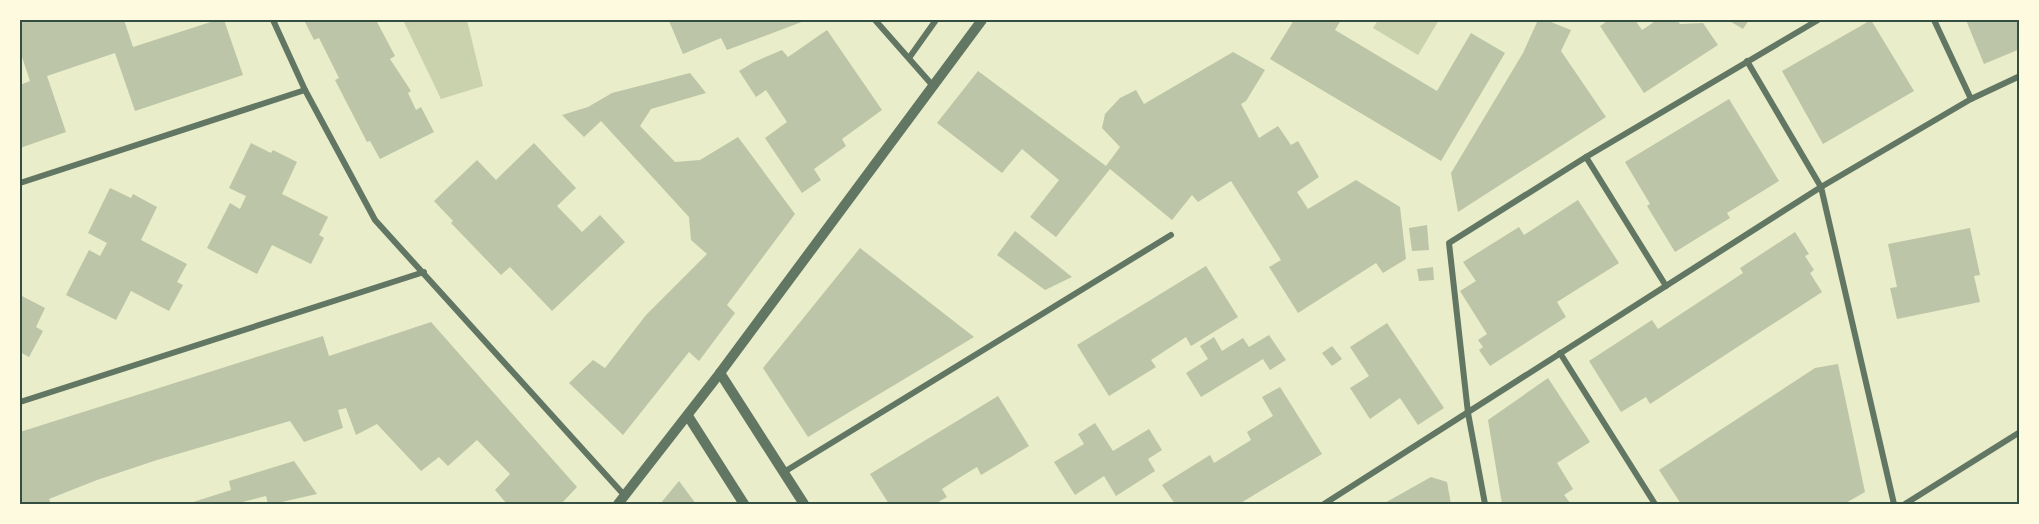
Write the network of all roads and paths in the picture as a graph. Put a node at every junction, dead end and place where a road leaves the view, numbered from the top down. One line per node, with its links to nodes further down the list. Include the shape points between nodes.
1 (273, 20): 11 (street)
2 (875, 20): 7 (street)
3 (936, 20): 7 (street)
4 (982, 20): 10 (street)
5 (1818, 20): 8 (street)
6 (1934, 20): 12 (street)
7 (909, 58): 10 (street)
8 (1747, 61): 13 (street); 15 (street)
9 (2019, 76): 12 (street)
10 (934, 87): 20 (street)
11 (305, 90): 14 (street); 17 (street, via 375,220)
12 (1971, 99): 15 (street)
13 (1586, 157): 18 (street); 22 (street, via 1449,243)
14 (20, 183)
15 (1821, 187): 18 (street); 32 (street)
16 (1171, 235): 25 (street)
17 (424, 272): 21 (street); 26 (street)
18 (1666, 286): 19 (street)
19 (1560, 353): 22 (street); 31 (street)
20 (720, 373): 23 (street); 25 (street)
21 (20, 402)
22 (1468, 413): 29 (street); 30 (street)
23 (688, 416): 26 (street); 27 (street)
24 (2019, 432): 33 (street)
25 (784, 472): 28 (street)
26 (621, 500)
27 (744, 504)
28 (804, 504)
29 (1324, 504)
30 (1485, 504)
31 (1655, 504)
32 (1894, 504)
33 (1905, 504)

